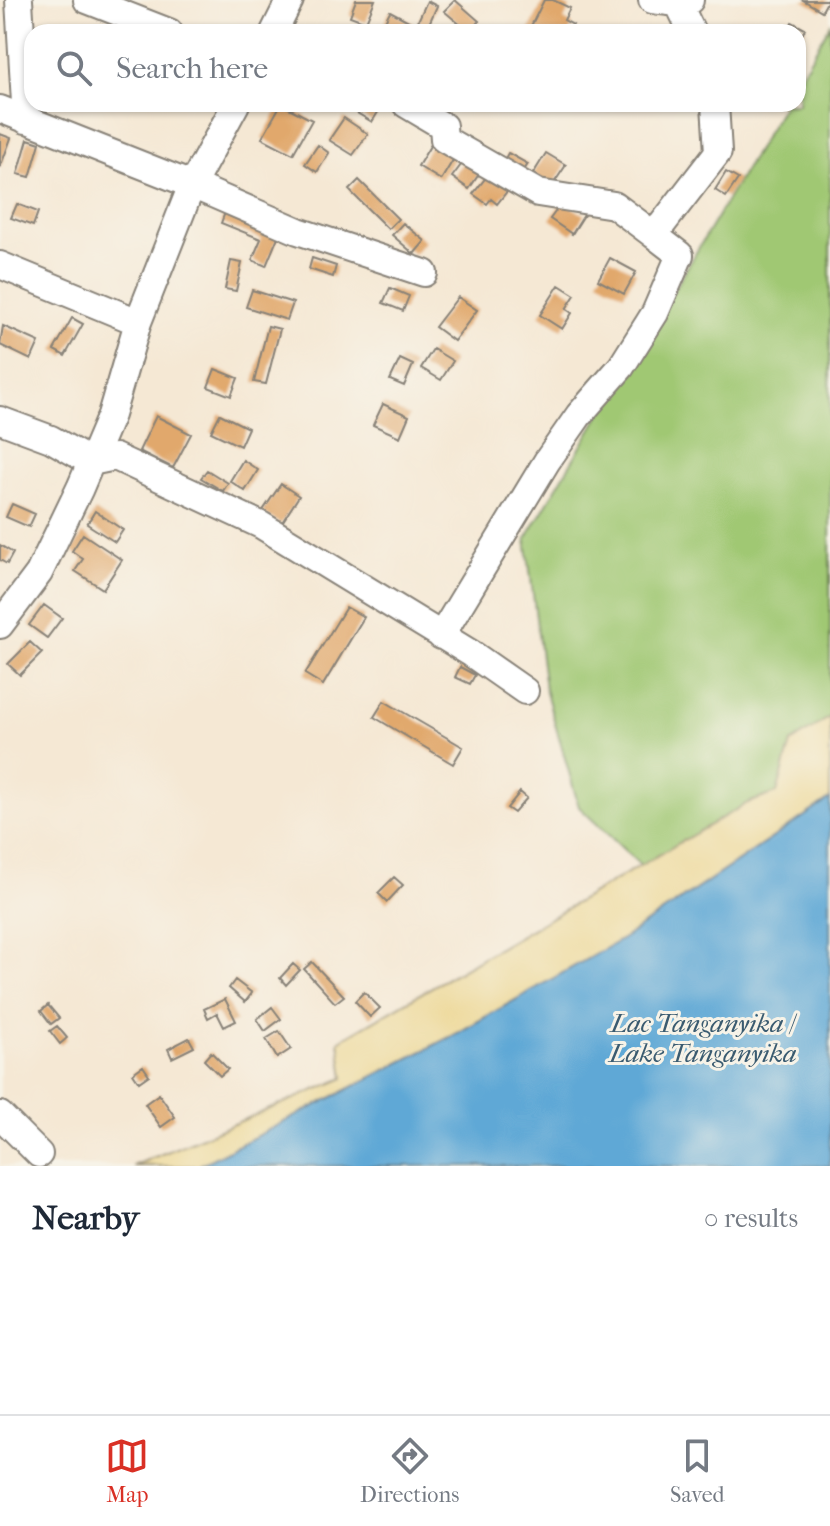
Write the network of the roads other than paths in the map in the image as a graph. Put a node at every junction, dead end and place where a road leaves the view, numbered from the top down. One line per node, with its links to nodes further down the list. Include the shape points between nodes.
1 (19, 0): 8 (street)
2 (87, 0): 5 (street)
3 (290, 0): 6 (street)
4 (673, 1): 7 (street)
5 (148, 24)
6 (280, 24)
7 (687, 24)
8 (24, 86)
9 (0, 109): 14 (street)
10 (26, 112): 14 (street)
11 (232, 112): 15 (street)
12 (419, 112): 16 (street, via 443,126 444,139 538,193 614,205)
13 (716, 112): 16 (street, via 718,152)
14 (26, 120): 15 (street)
15 (192, 185): 18 (street, via 298,231); 19 (street)
16 (654, 235): 23 (street, via 680,255 655,313 621,367 547,461)
17 (0, 265): 19 (street)
18 (424, 273)
19 (138, 322): 21 (street, via 111,415)
20 (0, 420): 21 (street, via 51,439)
21 (91, 462): 22 (street, via 39,573); 23 (street, via 115,457 261,525)
22 (0, 625)
23 (441, 636): 24 (street)
24 (525, 691)
25 (0, 1115): 26 (street)
26 (39, 1154)

